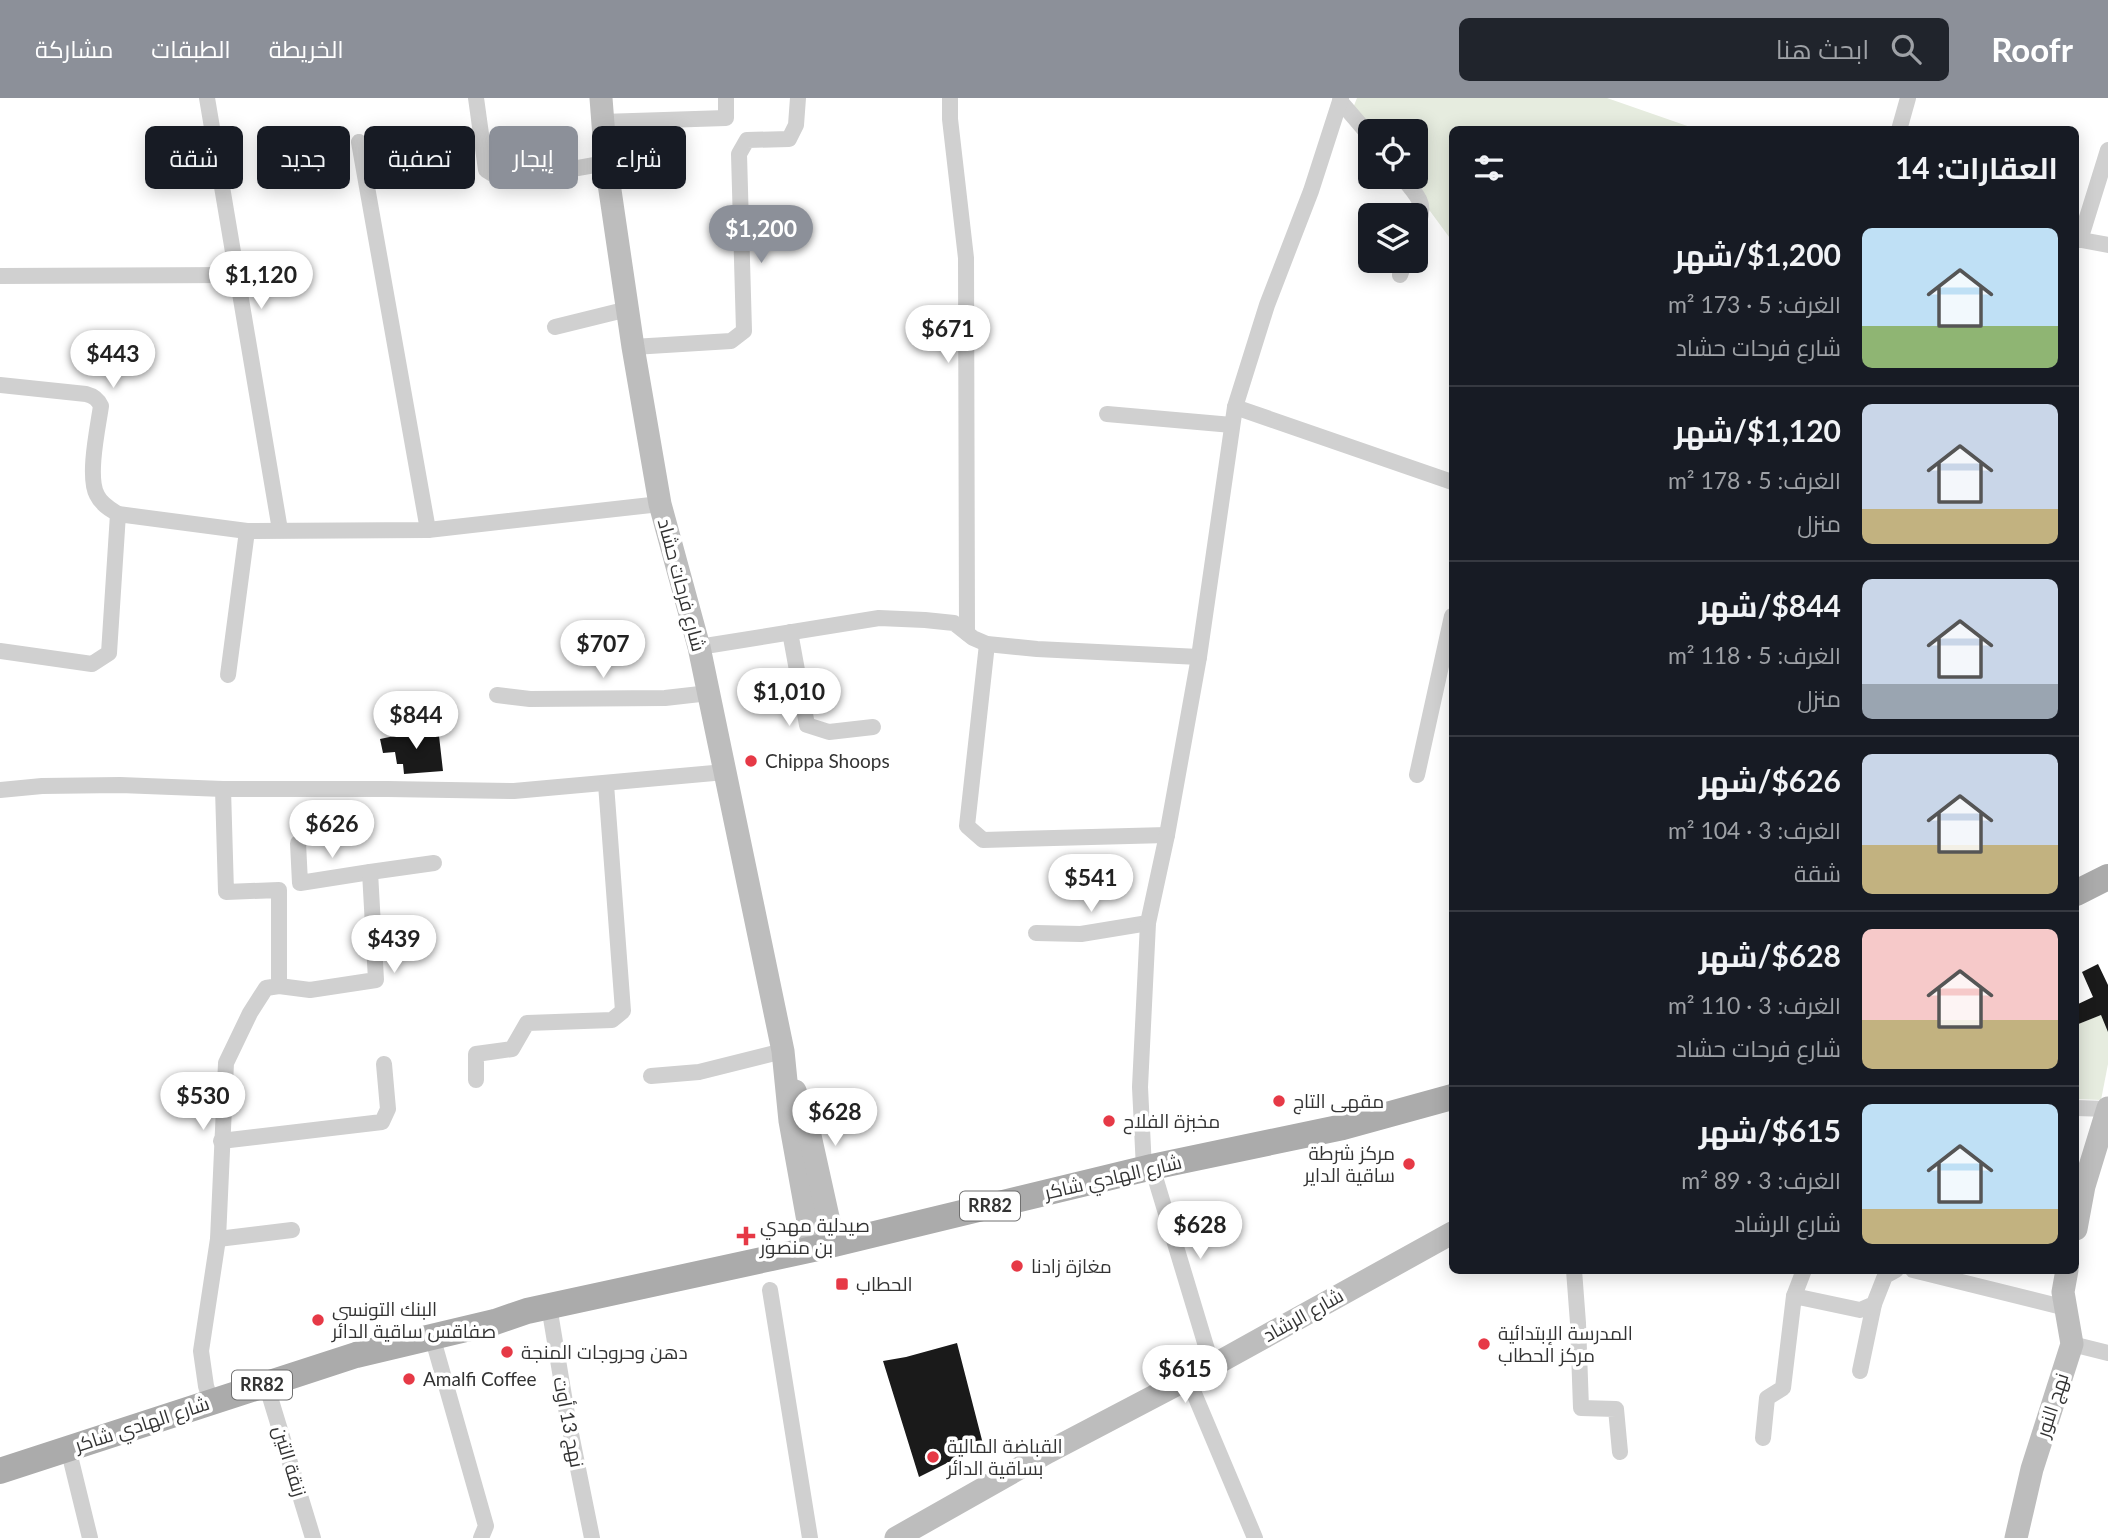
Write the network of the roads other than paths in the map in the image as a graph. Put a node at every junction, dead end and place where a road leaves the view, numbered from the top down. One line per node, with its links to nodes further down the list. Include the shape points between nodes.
1 (207, 98): 20 (street)
2 (476, 98): 15 (street, via 486,170 504,181)
3 (601, 98): 9 (street, شارع فرحات حشاد)
4 (726, 98): 9 (street, via 726,118)
5 (798, 98): 24 (street, via 796,125 789,139 747,139 739,154 744,331 731,341)
6 (950, 98): 37 (street, via 966,258)
7 (1908, 98): 12 (street)
8 (1340, 100): 10 (street); 26 (street)
9 (602, 122): 11 (street, شارع فرحات حشاد)
10 (1358, 122)
11 (602, 126)
12 (1900, 126)
13 (359, 142): 33 (street)
14 (2108, 150): 17 (street)
15 (592, 165)
16 (610, 189): 22 (street, شارع فرحات حشاد)
17 (2079, 237)
18 (2079, 240): 19 (street)
19 (2108, 245)
20 (236, 275): 21 (street); 32 (street)
21 (0, 276)
22 (628, 309): 23 (street); 24 (street, شارع فرحات حشاد)
23 (555, 327)
24 (633, 347): 30 (street, شارع فرحات حشاد)
25 (0, 385): 31 (street, via 94,396 101,406 93,466 95,492)
26 (1235, 407): 28 (street); 29 (street)
27 (1107, 414): 28 (street)
28 (1232, 425): 41 (street)
29 (1449, 481)
30 (660, 504): 33 (street); 39 (street, شارع فرحات حشاد)
31 (118, 514): 34 (street); 40 (street, via 109,653 92,664)
32 (280, 530): 33 (street); 34 (street)
33 (428, 530)
34 (247, 531): 42 (street)
35 (1449, 630): 47 (street)
36 (790, 632): 37 (street, via 879,618 954,623); 39 (street); 45 (street, via 807,725 829,732)
37 (967, 633): 38 (street)
38 (987, 644): 41 (street); 51 (street, via 967,825 983,841)
39 (699, 647): 43 (street, شارع فرحات حشاد)
40 (0, 651)
41 (1199, 657): 51 (street)
42 (228, 675)
43 (709, 693): 44 (street, via 638,698); 46 (street, شارع فرحات حشاد)
44 (497, 695)
45 (873, 727)
46 (725, 772): 48 (street); 62 (street, شارع فرحات حشاد)
47 (1417, 775)
48 (606, 784): 49 (street, via 514,791); 65 (street, via 623,1011 612,1020 527,1023 512,1049 476,1054)
49 (223, 789): 50 (street, via 120,785); 61 (street, via 226,892 279,890)
50 (0, 790)
51 (1167, 835): 59 (street)
52 (298, 844): 55 (street, via 300,883)
53 (2108, 859): 56 (main road)
54 (434, 863): 55 (street)
55 (370, 872): 61 (street, via 376,980 310,990)
56 (2079, 872)
57 (2108, 877): 58 (main road)
58 (2079, 892)
59 (1148, 923): 60 (street, via 1081,934); 71 (street, via 1140,1087)
60 (1036, 933)
61 (279, 985): 69 (street, via 266,988 226,1063)
62 (784, 1060): 64 (street); 76 (street, شارع فرحات حشاد, via 807,1122)
63 (384, 1064): 69 (street, via 388,1109 382,1122)
64 (651, 1076)
65 (476, 1080)
66 (1449, 1098): 71 (main road, شارع الهادي شاكر / RR82, via 1343,1127)
67 (2079, 1108): 68 (street)
68 (2108, 1109): 70 (street)
69 (221, 1141): 75 (street)
70 (2103, 1144): 72 (street, via 2084,1186)
71 (1148, 1168): 76 (main road, شارع الهادي شاكر / RR82); 90 (street)
72 (2079, 1213)
73 (292, 1230): 75 (street)
74 (1449, 1235): 90 (street, شارع الرشاد)
75 (218, 1240): 94 (street, via 201,1351)
76 (824, 1246): 85 (main road, شارع الهادي شاكر / RR82)
77 (1574, 1274): 98 (street, via 1581,1408 1616,1409)
78 (1802, 1274): 83 (street)
79 (1889, 1274): 84 (street)
80 (1929, 1274): 86 (street)
81 (2066, 1274): 86 (street, نهج النور)
82 (770, 1290): 105 (street)
83 (1794, 1296): 84 (street, via 1860,1310); 96 (street, via 1783,1388 1767,1398)
84 (1874, 1304): 91 (street)
85 (538, 1308): 87 (main road, شارع الهادي شاكر / RR82); 94 (main road, شارع الهادي شاكر / RR82, via 491,1306 358,1338); 104 (street, نهج 13 أوت)
86 (2066, 1308): 88 (street, نهج النور)
87 (432, 1336): 93 (main road, شارع الهادي شاكر / RR82); 103 (street, via 486,1526)
88 (2072, 1344): 89 (street); 108 (street, نهج النور, via 2032,1469)
89 (2108, 1353)
90 (1212, 1366): 92 (street, شارع الرشاد)
91 (1860, 1371)
92 (1188, 1379): 106 (street, شارع الرشاد); 107 (street)
93 (267, 1384): 94 (main road, شارع الهادي شاكر / RR82); 102 (street, زنقة التين)
94 (208, 1394): 95 (main road, شارع الهادي شاكر / RR82)
95 (103, 1427): 97 (main road, شارع الهادي شاكر / RR82); 99 (main road, شارع الهادي شاكر / RR82)
96 (1763, 1438)
97 (68, 1448): 100 (main road, شارع الهادي شاكر / RR82); 101 (street)
98 (1620, 1452)
99 (0, 1454)
100 (0, 1471)
101 (90, 1538)
102 (313, 1538)
103 (481, 1538)
104 (592, 1538)
105 (810, 1538)
106 (896, 1538)
107 (1255, 1538)
108 (2016, 1538)

